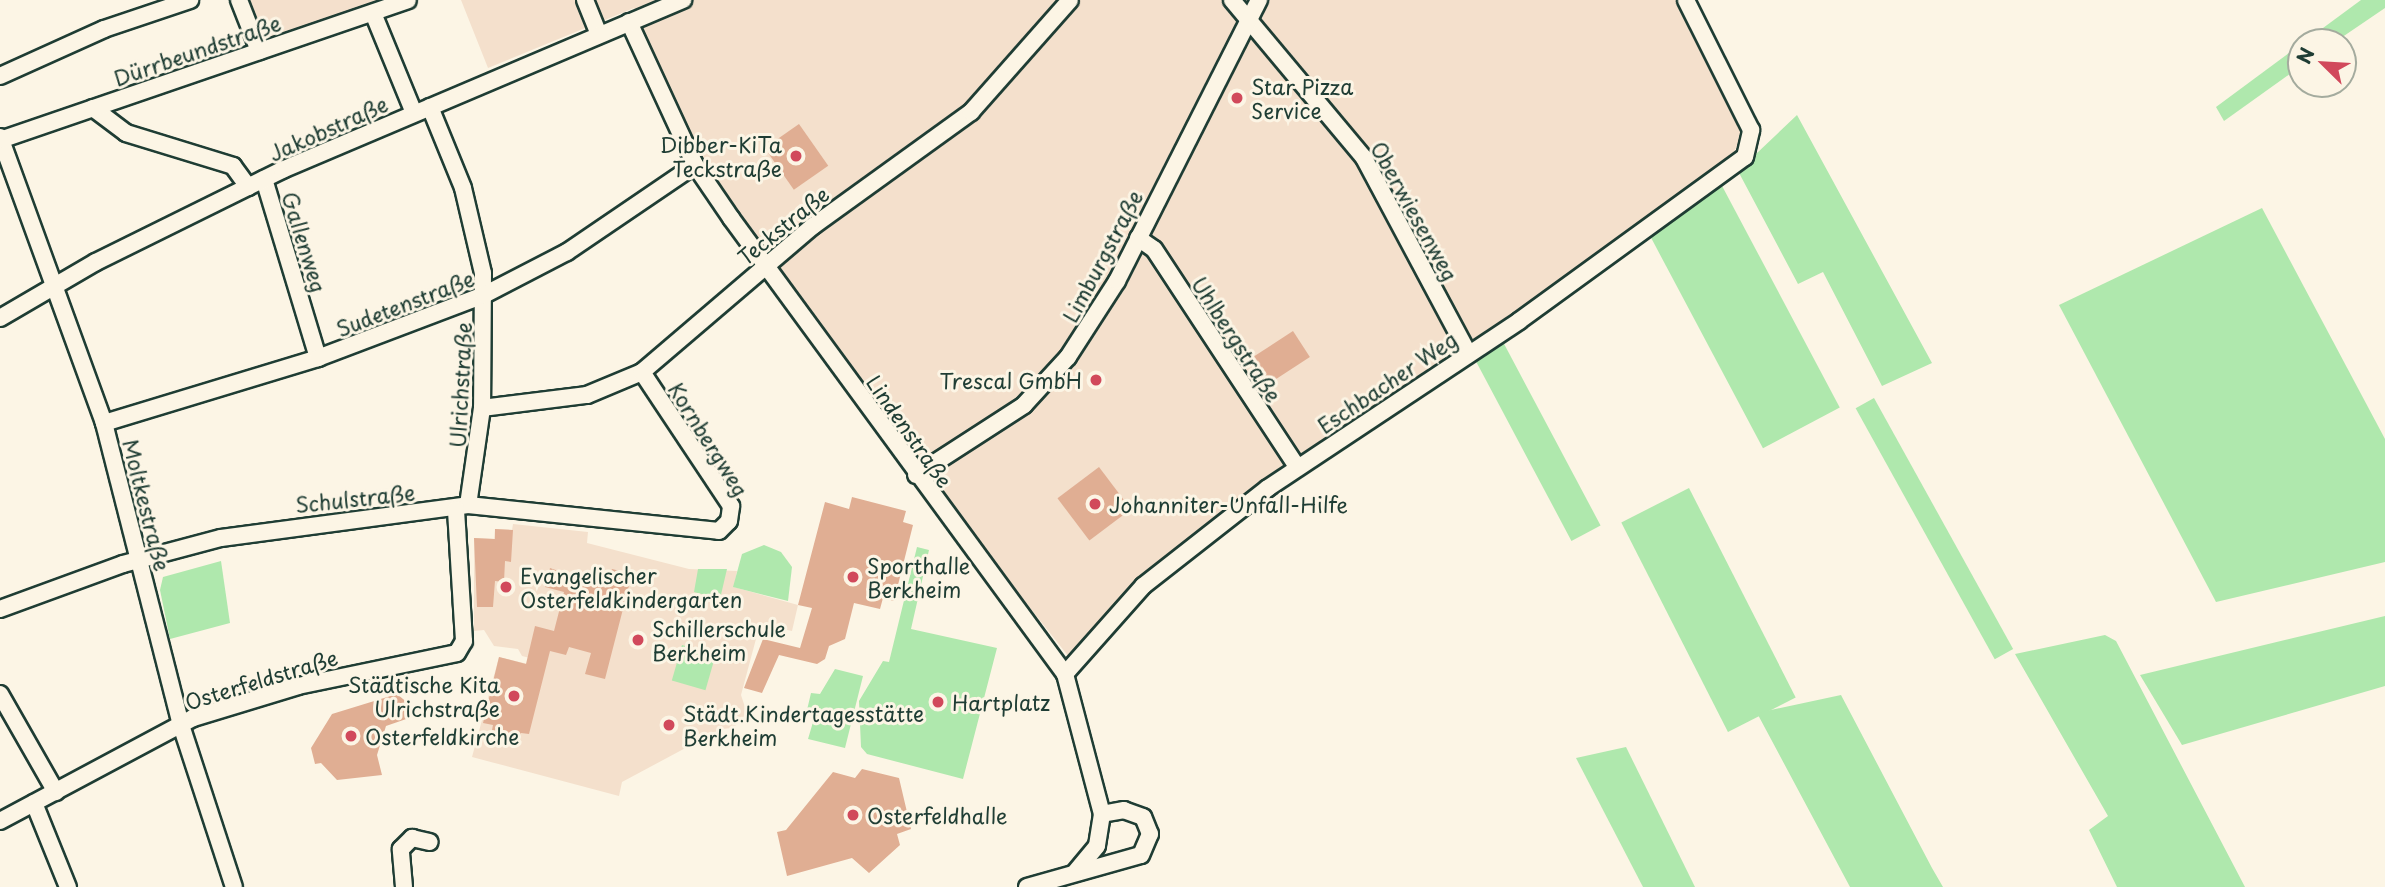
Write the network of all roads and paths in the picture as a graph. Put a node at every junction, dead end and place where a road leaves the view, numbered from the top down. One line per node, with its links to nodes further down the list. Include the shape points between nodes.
1 (190, 0): 15 (street, via 104,29)
2 (239, 0): 14 (street)
3 (408, 0): 10 (street, Dürrbeundstraße)
4 (585, 0): 13 (street)
5 (684, 0): 12 (street, Jakobstraße)
6 (1070, 0): 23 (street, Teckstraße, via 971,112)
7 (1232, 0): 11 (street, Oberwiesenweg)
8 (1259, 0): 11 (street, Limburgstraße)
9 (1685, 0): 27 (street, Eschbacher Weg, via 1748,123 1751,148 1726,172)
10 (373, 13): 14 (street, Dürrbeundstraße); 17 (street, Ulrichstraße)
11 (1246, 18): 22 (street, Limburgstraße); 27 (street, Oberwiesenweg, via 1364,158)
12 (629, 22): 13 (street, Jakobstraße); 19 (street, Lindenstraße)
13 (599, 34): 17 (street, Jakobstraße)
14 (259, 51): 16 (street, Dürrbeundstraße)
15 (0, 76)
16 (93, 108): 18 (street, Dürrbeundstraße); 21 (street, Gallenweg, via 116,128 233,166)
17 (422, 110): 20 (street, Jakobstraße); 25 (street, Ulrichstraße, via 468,205)
18 (0, 139): 24 (street, Moltkestraße)
19 (695, 165): 23 (street, Lindenstraße); 25 (street, Sudetenstraße, via 567,252)
20 (264, 179): 21 (street, Jakobstraße); 28 (street, Gallenweg)
21 (248, 187): 24 (street, Jakobstraße)
22 (1138, 238): 32 (street, Uhlbergstraße, via 1154,249); 33 (street, Limburgstraße, via 1110,292 1056,373 1008,416)
23 (764, 265): 29 (street, Teckstraße); 33 (street, Lindenstraße, via 894,437)
24 (53, 285): 26 (street, Jakobstraße); 31 (street, Moltkestraße)
25 (484, 295): 28 (street, Sudetenstraße); 30 (street, Ulrichstraße)
26 (0, 318)
27 (1468, 353): 32 (street, Eschbacher Weg)
28 (318, 358): 31 (street, Sudetenstraße)
29 (642, 373): 30 (street, Teckstraße, via 587,395); 35 (street, Kornbergweg, via 731,506)
30 (482, 408): 34 (street, Ulrichstraße)
31 (104, 423): 36 (street, Moltkestraße)
32 (1297, 467): 39 (street, Eschbacher Weg, via 1143,586)
33 (916, 475): 39 (street, Lindenstraße)
34 (462, 507): 35 (street, Schulstraße, via 693,532); 36 (street, Schulstraße, via 293,525); 38 (street, Ulrichstraße)
35 (723, 528)
36 (140, 559): 37 (street, Schulstraße); 41 (street, Moltkestraße)
37 (0, 609)
38 (464, 641): 41 (street, Osterfeldstraße, via 453,655 298,686)
39 (1065, 674): 44 (street, Lindenstraße)
40 (0, 695): 42 (street)
41 (181, 726): 42 (street, Osterfeldstraße); 49 (street, Moltkestraße)
42 (56, 792): 43 (street, Osterfeldstraße)
43 (34, 803): 45 (street, Osterfeldstraße); 48 (street)
44 (1102, 814): 47 (street, Lindenstraße, via 1097,846); 47 (street, via 1124,810 1143,817 1149,828 1148,846 1132,861)
45 (0, 821)
46 (430, 842): 50 (street, via 412,838 401,849)
47 (1076, 871): 51 (street)
48 (68, 887)
49 (234, 887)
50 (404, 887)
51 (1027, 887)

